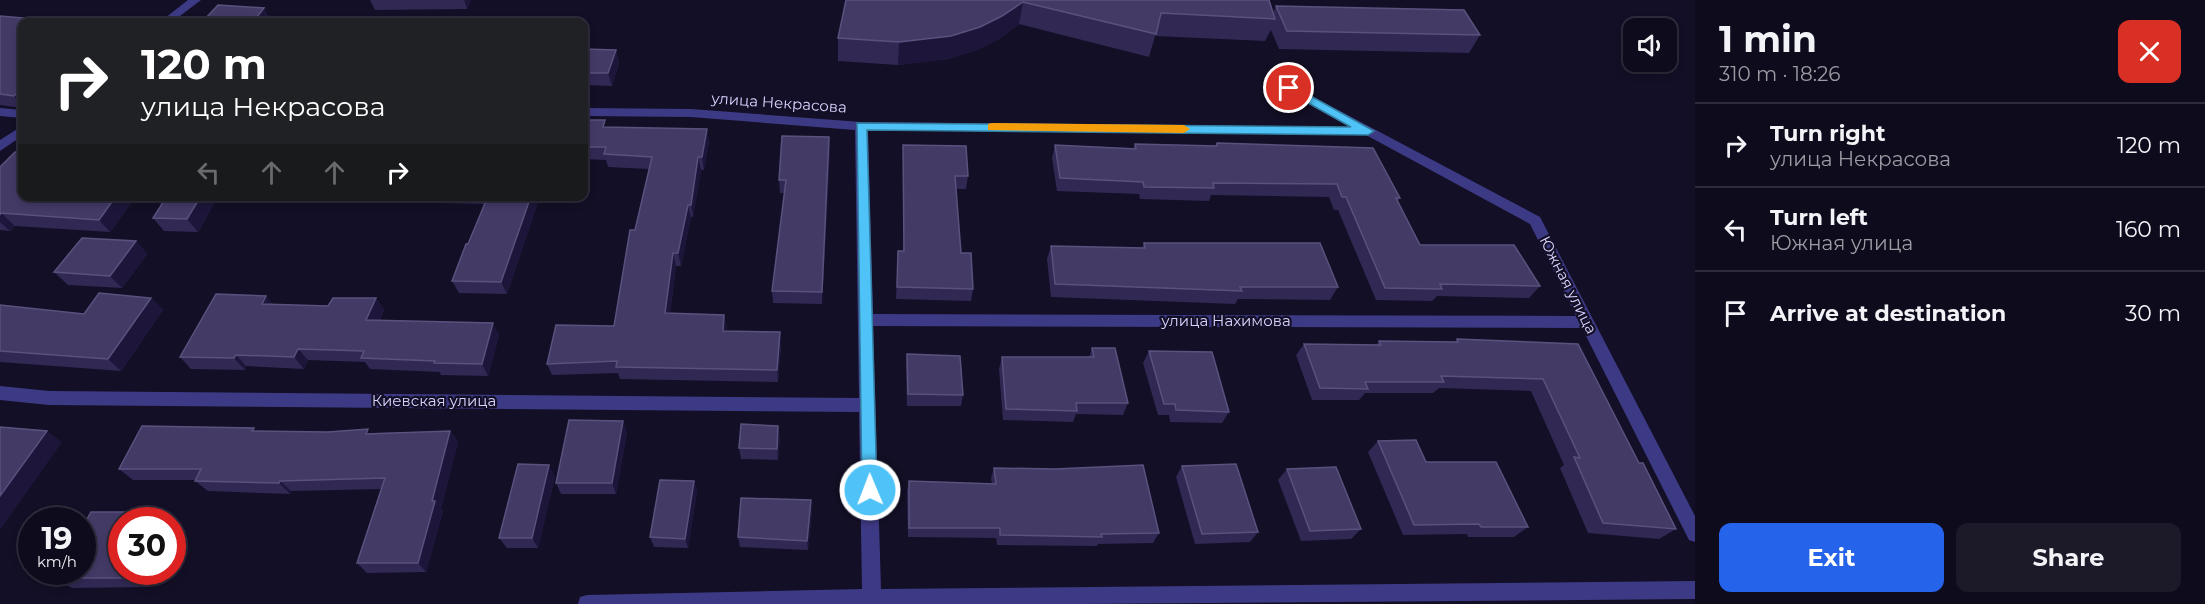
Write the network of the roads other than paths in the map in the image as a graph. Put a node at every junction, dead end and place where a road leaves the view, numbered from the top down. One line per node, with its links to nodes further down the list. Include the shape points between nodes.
1 (195, 0): 2 (street)
2 (170, 18)
3 (1289, 88): 8 (street, Южная улица)
4 (0, 112): 6 (street)
5 (588, 112): 7 (street, улица Некрасова, via 691,113)
6 (18, 114)
7 (861, 126): 8 (street, улица Некрасова); 11 (street)
8 (1368, 131): 12 (street, Южная улица, via 1535,221)
9 (18, 133): 10 (street)
10 (0, 147)
11 (866, 320): 12 (street, улица Нахимова); 14 (street)
12 (1587, 322): 15 (street, Южная улица)
13 (0, 393): 14 (street, Киевская улица, via 49,398)
14 (867, 405): 18 (street)
15 (1695, 534)
16 (1695, 590): 17 (street)
17 (1316, 597): 18 (street)
18 (872, 601): 19 (street)
19 (586, 604)

